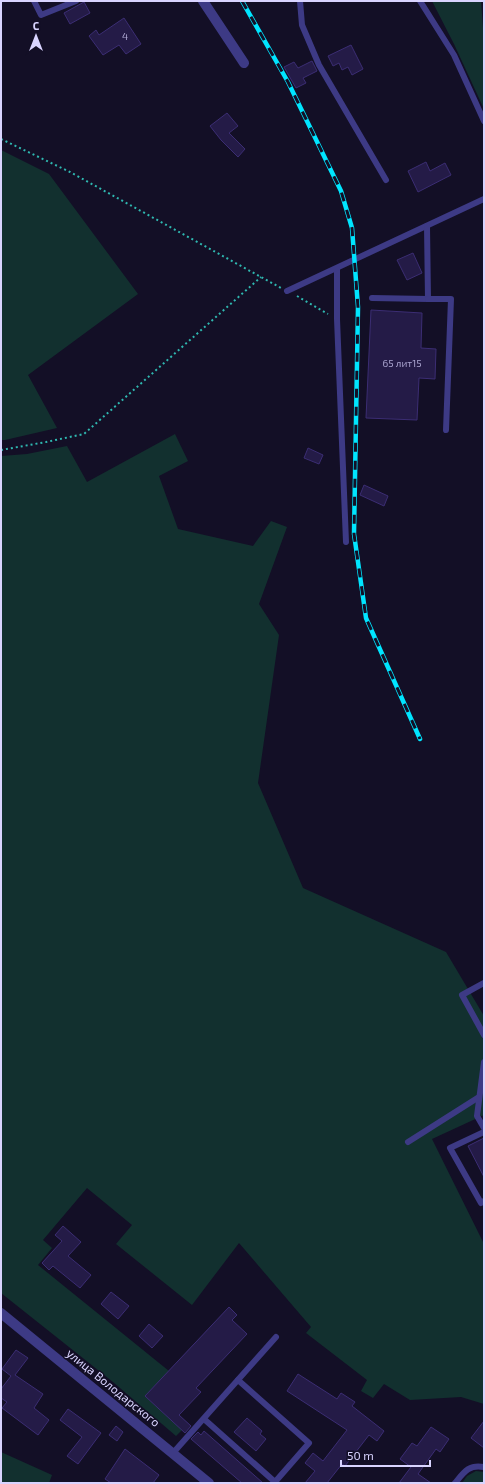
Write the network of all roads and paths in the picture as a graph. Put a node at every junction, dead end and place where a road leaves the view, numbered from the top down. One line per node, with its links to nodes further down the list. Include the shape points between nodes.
1 (34, 1): 2 (lane, via 41,15)
2 (76, 1)
3 (202, 1): 6 (street)
4 (300, 1): 9 (lane, via 302,25 319,65)
5 (420, 1): 7 (lane, via 454,55)
6 (244, 64)
7 (484, 121)
8 (1, 139): 13 (path, via 70,172)
9 (386, 180)
10 (484, 199): 11 (lane)
11 (427, 226): 12 (lane); 16 (lane)
12 (337, 269): 14 (lane); 17 (lane)
13 (262, 277): 14 (path); 19 (path, via 84,434)
14 (287, 291): 17 (path)
15 (372, 298): 16 (lane)
16 (428, 299): 18 (lane, via 451,299)
17 (337, 319): 20 (lane)
18 (446, 430)
19 (1, 450)
20 (346, 542)
21 (484, 983): 22 (lane, via 462,995)
22 (484, 1035)
23 (484, 1062): 24 (lane)
24 (479, 1097): 25 (lane, via 477,1116); 27 (lane)
25 (484, 1128)
26 (484, 1132): 28 (lane, via 450,1148 481,1203)
27 (408, 1142)
28 (484, 1201)
29 (1, 1313): 33 (street, улица Володарского)
30 (276, 1337): 31 (lane)
31 (238, 1380): 32 (lane); 32 (lane, via 309,1443 300,1454 275,1482)
32 (204, 1419): 33 (lane)
33 (173, 1453): 35 (street, улица Володарского)
34 (484, 1467): 36 (lane, via 470,1468 462,1473)
35 (209, 1483)
36 (455, 1483)

